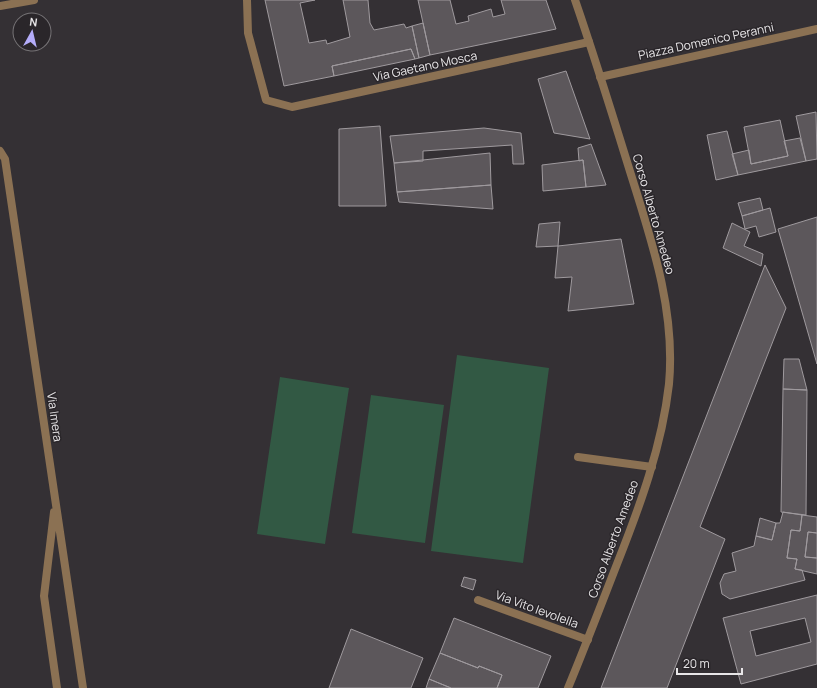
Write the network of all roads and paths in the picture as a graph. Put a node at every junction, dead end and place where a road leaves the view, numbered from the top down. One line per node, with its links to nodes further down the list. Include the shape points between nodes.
1 (34, 0): 4 (street)
2 (247, 0): 6 (street, Via Gaetano Mosca, via 248,33 266,100 292,107)
3 (575, 0): 6 (street, Corso Alberto Amedeo)
4 (0, 6)
5 (817, 29): 7 (street, Piazza Domenico Peranni)
6 (589, 42): 7 (street, Corso Alberto Amedeo)
7 (600, 77): 10 (street, Corso Alberto Amedeo, via 657,259 666,306 669,382)
8 (0, 151): 11 (street, Via Imera, via 5,159)
9 (578, 457): 10 (street)
10 (652, 467): 13 (street, Corso Alberto Amedeo)
11 (56, 501): 14 (street, via 44,596); 15 (street, Via Imera)
12 (478, 600): 13 (street, Via Vito Ievolella)
13 (588, 640): 16 (street, Corso Alberto Amedeo)
14 (56, 688)
15 (83, 688)
16 (568, 688)

